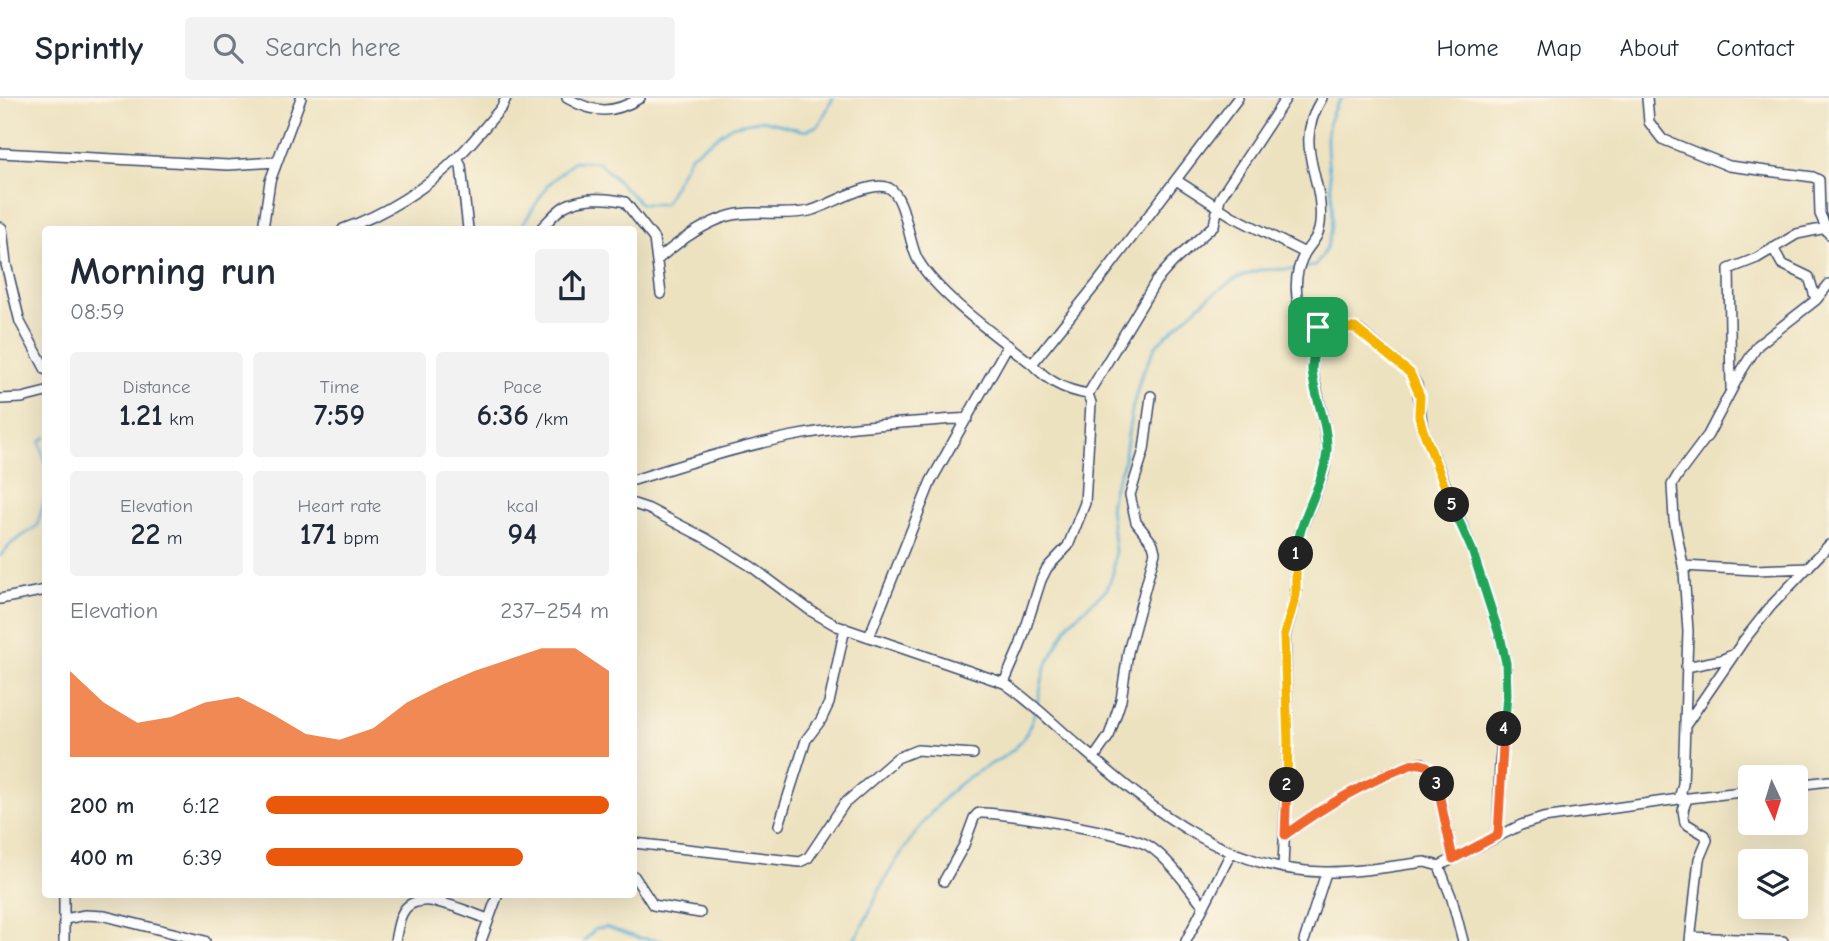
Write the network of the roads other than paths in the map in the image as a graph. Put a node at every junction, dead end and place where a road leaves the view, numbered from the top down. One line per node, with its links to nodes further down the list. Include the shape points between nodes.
1 (301, 98): 11 (street)
2 (506, 98): 10 (street)
3 (567, 98): 4 (street, via 603,111 626,107)
4 (640, 98)
5 (1238, 98): 13 (street)
6 (1286, 98): 14 (street)
7 (1322, 98): 22 (street, via 1311,120 1308,153 1320,228)
8 (1647, 98): 12 (street, via 1652,128 1668,142 1729,166)
9 (0, 153): 11 (street, via 228,165)
10 (457, 158): 16 (street, via 402,200); 17 (street)
11 (276, 162): 15 (street)
12 (1824, 179): 20 (street, via 1820,214)
13 (1176, 180): 14 (street); 30 (street)
14 (1216, 206): 22 (street); 33 (street, via 1214,225 1156,281)
15 (263, 226)
16 (351, 226)
17 (468, 226)
18 (543, 226): 23 (street, via 570,204 616,199 625,202 648,229)
19 (0, 227): 29 (street, via 20,322)
20 (1827, 231): 21 (street, via 1797,233)
21 (1773, 248): 26 (street, via 1782,264 1809,277); 31 (street, via 1728,271)
22 (1305, 253): 27 (street, via 1297,299 1308,320)
23 (657, 260): 25 (street); 28 (street, via 700,230 732,215 809,211 884,186 898,198 912,247 940,288)
24 (1829, 284): 26 (street)
25 (661, 294)
26 (1816, 300): 31 (street, via 1758,345)
27 (1318, 327): 59 (street, via 1312,370 1327,448 1324,472 1299,535 1296,595 1284,636); 60 (street, via 1359,330 1410,373 1417,385 1423,430 1472,550 1506,663)
28 (1008, 345): 30 (street); 36 (street)
29 (42, 363)
30 (1032, 364): 33 (street, via 1053,382)
31 (1731, 391): 40 (street, via 1708,435 1672,485)
32 (42, 393): 35 (street)
33 (1088, 394): 48 (street, via 1084,503 1068,545 1046,568)
34 (1152, 396): 51 (street, via 1144,450 1130,495 1136,522 1155,552 1121,700 1109,736)
35 (0, 399)
36 (968, 418): 37 (street, via 787,438); 45 (street, via 931,481)
37 (637, 480)
38 (637, 505): 44 (street, via 707,539 811,611)
39 (1829, 545): 41 (street)
40 (1683, 566): 41 (street); 47 (street)
41 (1808, 568): 46 (street)
42 (42, 591): 43 (street)
43 (0, 599)
44 (845, 628): 45 (street); 58 (street, via 829,703 806,740)
45 (869, 637): 48 (street)
46 (1734, 654): 47 (street); 49 (street)
47 (1686, 667): 49 (street)
48 (1004, 683): 51 (street)
49 (1684, 727): 55 (street)
50 (974, 754): 61 (street, via 917,750 897,758 845,803 808,858 800,862)
51 (1093, 759): 62 (street, via 1183,829)
52 (1829, 781): 53 (street)
53 (1808, 784)
54 (1738, 792): 55 (street)
55 (1683, 799): 56 (street); 57 (street)
56 (1668, 800): 57 (street); 60 (street, via 1543,818)
57 (1683, 816): 75 (street, via 1686,825 1707,840 1699,859)
58 (779, 825)
59 (1285, 835): 63 (street, via 1357,788 1422,762 1436,779); 65 (street)
60 (1498, 835): 63 (street)
61 (637, 843)
62 (1231, 853): 65 (street); 71 (street)
63 (1453, 859): 64 (street)
64 (1439, 866): 66 (street, via 1425,862); 82 (street)
65 (1283, 868): 66 (street)
66 (1326, 873): 81 (street)
67 (637, 881): 72 (street, via 653,905)
68 (944, 881): 71 (street, via 974,817 982,813 1146,844)
69 (64, 898): 73 (street)
70 (496, 898): 74 (street)
71 (1204, 906): 80 (street)
72 (700, 913)
73 (65, 919): 76 (street); 77 (street, via 106,916)
74 (488, 919): 78 (street, via 445,903 419,901 402,913); 79 (street)
75 (1691, 939): 83 (street)
76 (64, 941)
77 (205, 941)
78 (395, 941)
79 (481, 941)
80 (1186, 941)
81 (1304, 941)
82 (1463, 941)
83 (1783, 941)

